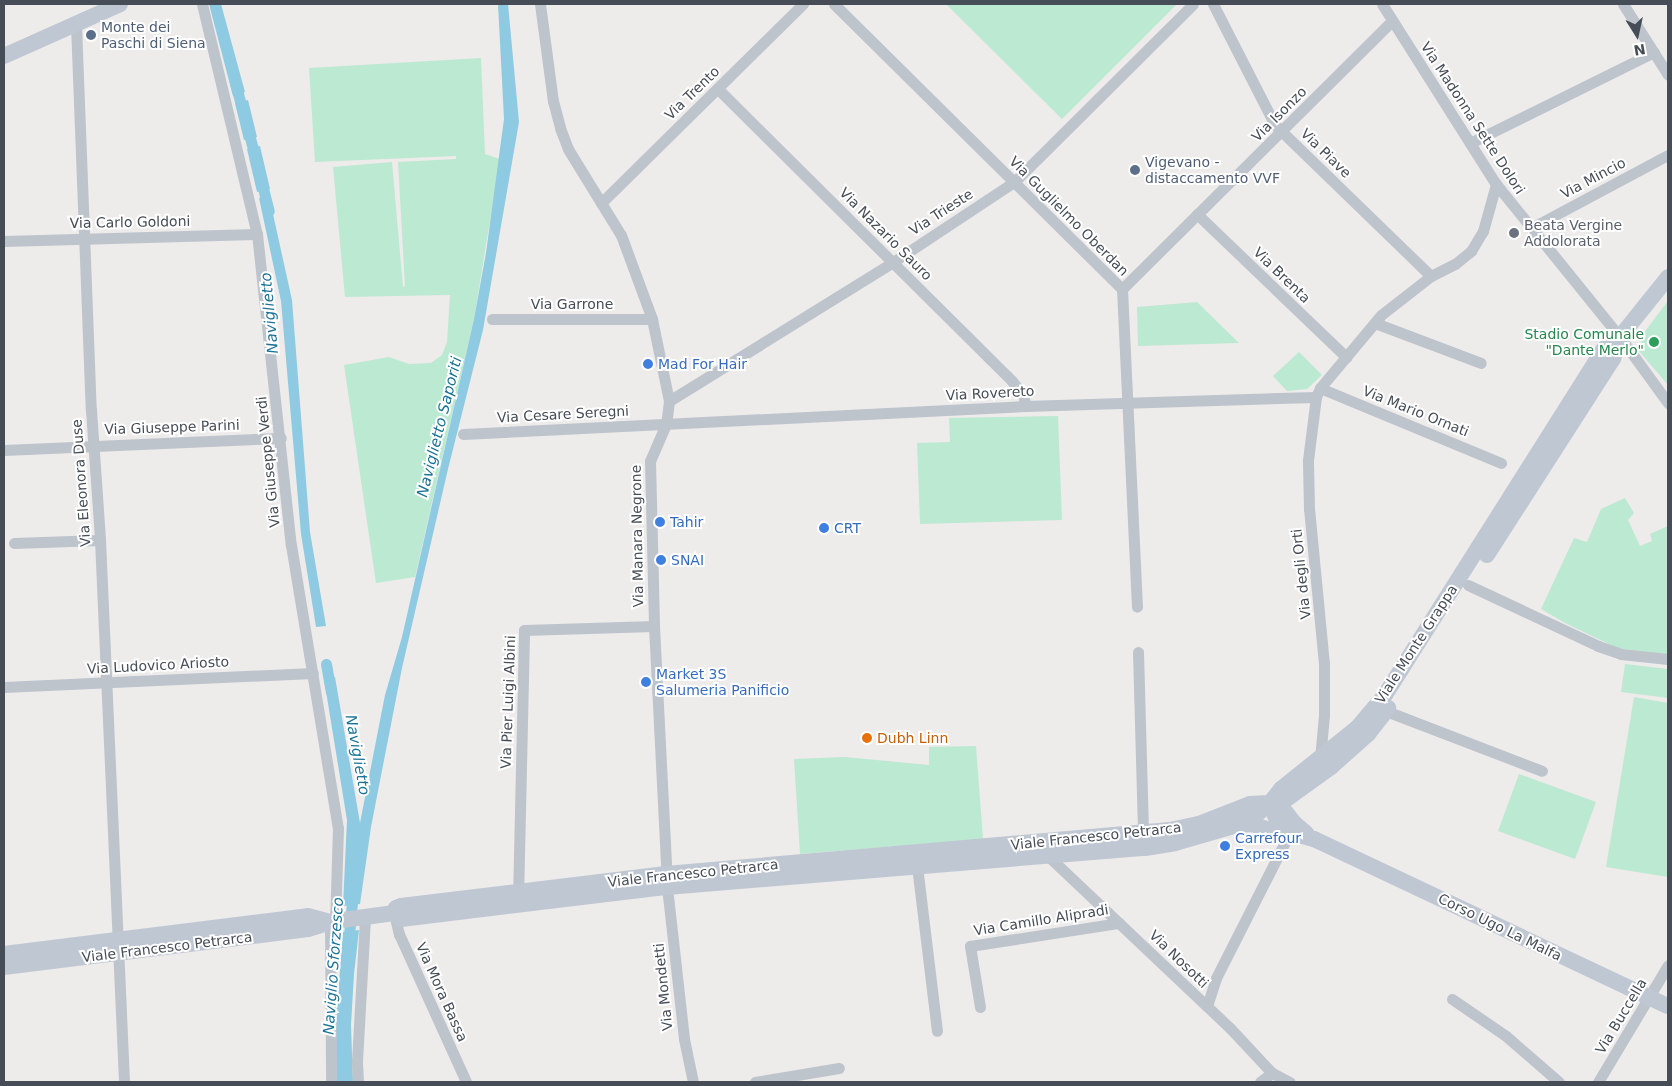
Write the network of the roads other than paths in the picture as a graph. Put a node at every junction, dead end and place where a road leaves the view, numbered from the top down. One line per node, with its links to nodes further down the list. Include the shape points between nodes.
1 (120, 4): 11 (main road)
2 (202, 4): 24 (street, Via Giuseppe Verdi)
3 (540, 4): 21 (street, Via Manara Negrone, via 553,101 560,128 568,149)
4 (803, 4): 15 (street, Via Trento)
5 (834, 4): 19 (street, Via Guglielmo Oberdan)
6 (1193, 4): 19 (street, Via Trieste)
7 (1213, 4): 16 (street, Via Piave, via 1275,125)
8 (1382, 4): 10 (street, Via Madonna Sette Dolori)
9 (1623, 4): 12 (street)
10 (1392, 22): 16 (street, Via Isonzo); 17 (street, Via Madonna Sette Dolori)
11 (76, 25): 13 (main road); 25 (street, Via Eleonora Duse)
12 (1654, 52): 14 (street); 17 (street)
13 (4, 56)
14 (1668, 75)
15 (718, 89): 21 (street, Via Trento); 27 (street, Via Nazario Sauro)
16 (1283, 132): 22 (street, Via Isonzo); 28 (street, Via Piave)
17 (1470, 143): 20 (street, Via Madonna Sette Dolori)
18 (1668, 155): 23 (street, Via Mincio)
19 (1014, 182): 27 (street, Via Trieste); 30 (street, Via Guglielmo Oberdan)
20 (1496, 184): 23 (street, Via Madonna Sette Dolori); 28 (street, via 1483,231 1471,251 1455,264)
21 (601, 203): 32 (street, Via Manara Negrone, via 620,235)
22 (1197, 214): 30 (street, Via Isonzo); 35 (street, Via Brenta)
23 (1531, 228): 34 (street, Via Madonna Sette Dolori)
24 (257, 234): 25 (street, Via Carlo Goldoni); 44 (street, Via Giuseppe Verdi)
25 (85, 238): 26 (street, Via Carlo Goldoni); 45 (street, Via Eleonora Duse)
26 (4, 241)
27 (893, 262): 38 (street, Via Trieste); 41 (street, Via Nazario Sauro, via 1012,381)
28 (1431, 276): 33 (street)
29 (1668, 277): 34 (main road, Viale Monte Grappa)
30 (1122, 289): 39 (street, Via Guglielmo Oberdan)
31 (492, 319): 32 (street, Via Garrone)
32 (652, 319): 38 (street, Via Manara Negrone)
33 (1375, 323): 35 (street); 36 (street)
34 (1620, 337): 40 (street); 50 (main road, Viale Monte Grappa, via 1613,360); 59 (main road, Viale Monte Grappa, via 1604,349 1385,695 1358,727)
35 (1346, 357): 37 (street)
36 (1481, 363)
37 (1318, 393): 39 (street, Via Rovereto); 47 (street, Via Mario Ornati); 59 (street, Via degli Orti, via 1308,460 1309,509 1324,664)
38 (669, 402): 42 (street, Via Manara Negrone)
39 (1127, 403): 41 (street, Via Rovereto); 51 (street, Via Guglielmo Oberdan)
40 (1668, 404)
41 (1026, 406): 42 (street, Via Rovereto)
42 (666, 424): 43 (street, Via Cesare Seregni); 52 (street, Via Manara Negrone, via 650,461)
43 (463, 434)
44 (281, 438): 45 (street, Via Giuseppe Parini); 55 (street, Via Giuseppe Verdi, via 291,545)
45 (92, 446): 46 (street, Via Giuseppe Parini); 48 (street, Via Eleonora Duse)
46 (4, 450)
47 (1501, 463)
48 (100, 540): 49 (street); 56 (street, Via Eleonora Duse)
49 (14, 543)
50 (1468, 585): 54 (street, Viale Monte Grappa, via 1598,646 1621,654); 58 (main road, Viale Monte Grappa)
51 (1137, 607)
52 (654, 626): 69 (street, Via Manara Negrone); 70 (street, Via Pier Luigi Albini, via 524,630)
53 (1138, 652): 64 (street)
54 (1668, 659)
55 (313, 673): 56 (street, Via Ludovico Ariosto); 73 (street, Via Giuseppe Verdi, via 338,828)
56 (106, 682): 57 (street, Via Ludovico Ariosto); 75 (street, Via Eleonora Duse)
57 (4, 687)
58 (1386, 710): 60 (street); 61 (main road, Viale Monte Grappa, via 1368,734)
59 (1320, 759): 62 (main road, Viale Monte Grappa, via 1281,789)
60 (1542, 770)
61 (1299, 790): 62 (main road, Viale Monte Grappa, via 1288,798); 65 (main road, via 1295,807)
62 (1270, 803): 63 (main road, Viale Francesco Petrarca, via 1256,815); 64 (main road, Viale Francesco Petrarca, via 1250,804 1199,824); 65 (main road, Corso Ugo La Malfa, via 1284,810)
63 (1234, 826): 65 (main road, Corso Ugo La Malfa, via 1252,824); 67 (main road, Viale Francesco Petrarca, via 1145,848)
64 (1144, 833): 69 (main road, Viale Francesco Petrarca)
65 (1302, 835): 66 (main road, Corso Ugo La Malfa); 66 (main road, Corso Ugo La Malfa, via 1319,847); 81 (street, via 1216,978)
66 (1332, 848): 79 (main road, Corso Ugo La Malfa)
67 (1047, 855): 68 (main road, Viale Francesco Petrarca); 74 (street, Via Nosotti)
68 (917, 866): 69 (main road, Viale Francesco Petrarca); 84 (street)
69 (666, 880): 70 (main road, Viale Francesco Petrarca); 91 (street, Via Mondetti, via 684,1039)
70 (518, 898): 71 (main road, Viale Francesco Petrarca, via 401,919)
71 (394, 914): 72 (main road, Viale Francesco Petrarca); 90 (street, Via Mora Bassa, via 399,934)
72 (363, 917): 73 (main road, Viale Francesco Petrarca); 89 (street)
73 (336, 921): 75 (main road, Viale Francesco Petrarca, via 308,916); 88 (street, Via Giuseppe Verdi)
74 (1119, 923): 81 (street, Via Nosotti); 83 (street, Via Camillo Alipradi, via 970,946)
75 (117, 947): 76 (main road, Viale Francesco Petrarca); 78 (main road, Viale Francesco Petrarca); 87 (street, Via Eleonora Duse)
76 (4, 954)
77 (1668, 965): 79 (street, Via Buccella)
78 (4, 967)
79 (1650, 997): 82 (main road, Corso Ugo La Malfa); 96 (street, Via Buccella)
80 (1452, 999): 95 (street, via 1506,1036)
81 (1207, 1006): 86 (street, Via Nosotti)
82 (1668, 1006)
83 (980, 1007)
84 (937, 1031)
85 (839, 1068): 92 (street)
86 (1272, 1073): 93 (street); 94 (street, Via Nosotti)
87 (124, 1082)
88 (331, 1082)
89 (358, 1082)
90 (466, 1082)
91 (693, 1082)
92 (755, 1082)
93 (1260, 1082)
94 (1290, 1082)
95 (1559, 1082)
96 (1598, 1082)

